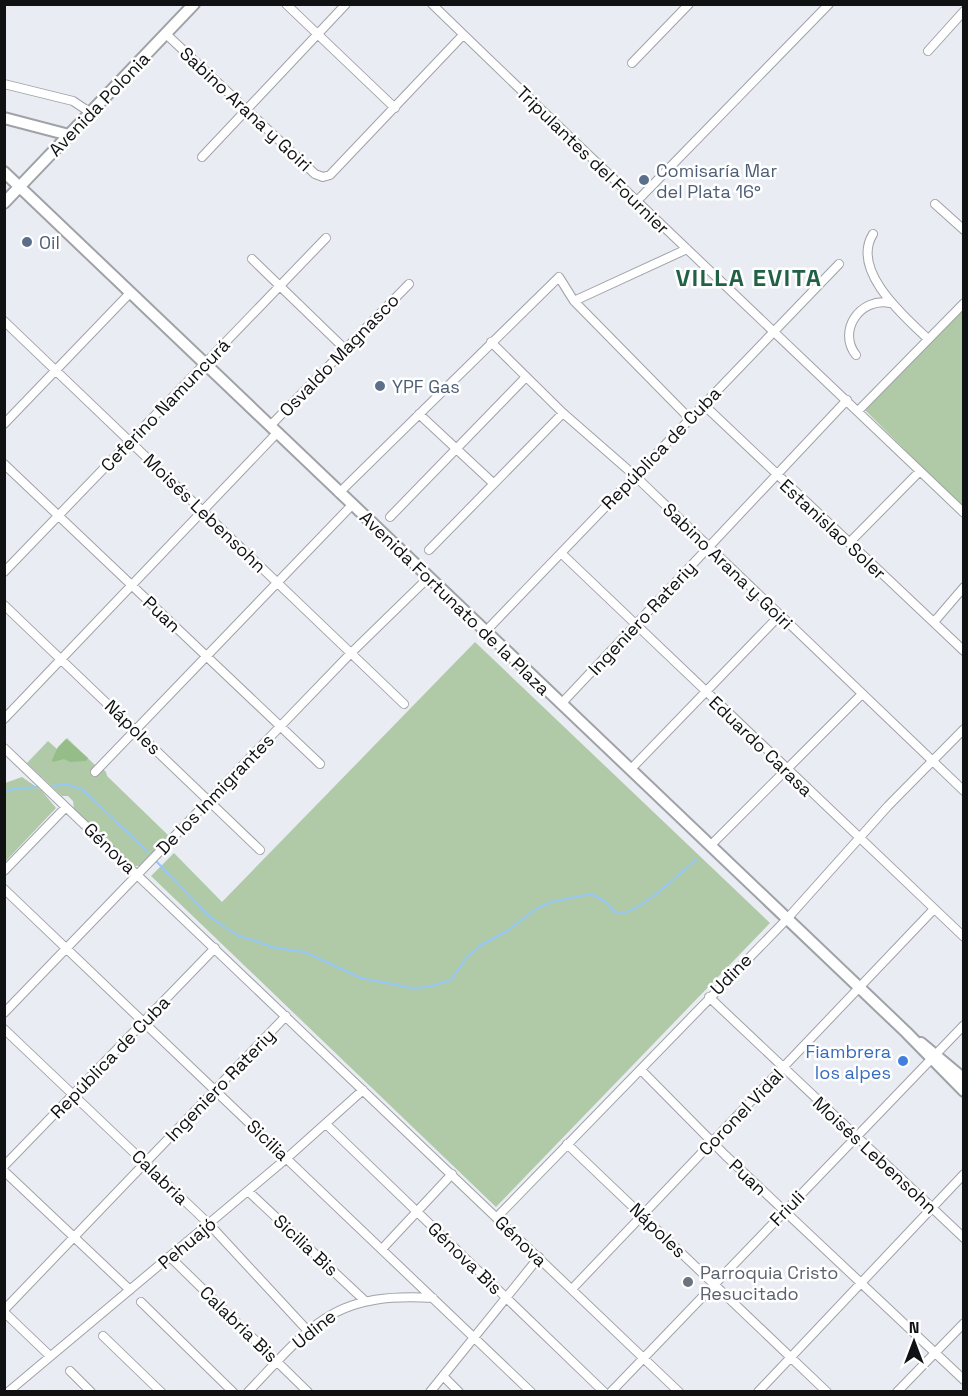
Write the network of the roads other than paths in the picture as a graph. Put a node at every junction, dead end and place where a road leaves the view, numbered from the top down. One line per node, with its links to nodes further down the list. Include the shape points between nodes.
1 (194, 4): 8 (main road, Avenida Polonia)
2 (286, 4): 9 (street)
3 (346, 4): 9 (street)
4 (432, 4): 10 (street, Tripulantes del Fournier)
5 (689, 4): 12 (street)
6 (829, 4): 22 (street)
7 (963, 11): 11 (street)
8 (166, 33): 15 (street, Sabino Arana y Goiri); 16 (main road, Avenida Polonia)
9 (318, 34): 14 (street); 15 (street)
10 (463, 35): 14 (street); 22 (street, Tripulantes del Fournier)
11 (928, 51)
12 (632, 63)
13 (4, 84): 16 (street, via 73,101)
14 (395, 108): 15 (street, Sabino Arana y Goiri, via 330,175 323,177 315,174)
15 (247, 110): 19 (street)
16 (91, 112): 18 (main road, Avenida Polonia)
17 (4, 118): 18 (main road)
18 (69, 135): 21 (main road, Avenida Polonia)
19 (202, 157)
20 (4, 172): 21 (main road, Avenida Fortunato de la Plaza)
21 (20, 187): 23 (main road, Avenida Polonia); 33 (main road, Avenida Fortunato de la Plaza)
22 (636, 202): 28 (street, Tripulantes del Fournier)
23 (4, 203)
24 (935, 204): 25 (street)
25 (963, 230)
26 (873, 234): 35 (street, via 869,251 872,269)
27 (326, 238): 32 (street, Ceferino Namuncurá)
28 (687, 249): 34 (street); 38 (street, Tripulantes del Fournier)
29 (252, 259): 32 (street)
30 (839, 264): 38 (street, República de Cuba)
31 (409, 284): 41 (street, Osvaldo Magnasco)
32 (281, 285): 41 (street); 43 (street, Ceferino Namuncurá)
33 (130, 293): 43 (main road, Avenida Fortunato de la Plaza); 44 (street)
34 (574, 301): 40 (street, via 559,277); 51 (street)
35 (890, 303): 39 (street); 42 (street, via 876,302 857,314 848,338)
36 (963, 303): 39 (street)
37 (4, 321): 44 (street, Moisés Lebensohn)
38 (774, 330): 46 (street, Tripulantes del Fournier); 47 (street, República de Cuba)
39 (928, 339): 48 (street)
40 (490, 342): 45 (street, Sabino Arana y Goiri); 50 (street)
41 (346, 350): 53 (street, Osvaldo Magnasco)
42 (856, 355)
43 (204, 364): 53 (main road, Avenida Fortunato de la Plaza); 54 (street, Ceferino Namuncurá)
44 (56, 370): 52 (street); 54 (street, Moisés Lebensohn)
45 (526, 377): 49 (street, Sabino Arana y Goiri); 55 (street)
46 (847, 400): 48 (street, Tripulantes del Fournier); 59 (street, Ingeniero Rateriy)
47 (705, 405): 51 (street, República de Cuba); 59 (street, Estanislao Soler)
48 (858, 411): 57 (street, Tripulantes del Fournier)
49 (563, 413): 58 (street, Sabino Arana y Goiri); 60 (street)
50 (419, 414): 55 (street); 61 (street)
51 (690, 419): 58 (street, República de Cuba)
52 (4, 424)
53 (273, 430): 61 (main road, Avenida Fortunato de la Plaza); 63 (street, Osvaldo Magnasco)
54 (130, 441): 63 (street, Moisés Lebensohn); 65 (street, Ceferino Namuncurá)
55 (455, 448): 60 (street); 66 (street)
56 (4, 464): 65 (street, Puan)
57 (920, 471): 64 (street, Tripulantes del Fournier); 67 (street)
58 (634, 475): 68 (street, Sabino Arana y Goiri); 70 (street, República de Cuba)
59 (777, 476): 67 (street, Estanislao Soler); 68 (street, Ingeniero Rateriy)
60 (493, 483): 69 (street)
61 (339, 493): 62 (main road, Avenida Fortunato de la Plaza)
62 (352, 505): 72 (main road, Avenida Fortunato de la Plaza); 73 (street)
63 (203, 511): 73 (street, Moisés Lebensohn); 74 (street, Osvaldo Magnasco)
64 (963, 513)
65 (59, 515): 71 (street, Ceferino Namuncurá); 74 (street, Puan)
66 (390, 517)
67 (849, 543): 78 (street, Estanislao Soler)
68 (709, 547): 77 (street, Sabino Arana y Goiri); 79 (street, Ingeniero Rateriy)
69 (429, 549)
70 (561, 553): 79 (street, Eduardo Carasa); 80 (street, República de Cuba)
71 (4, 572)
72 (428, 578): 80 (main road, Avenida Fortunato de la Plaza); 82 (street, De los Inmigrantes)
73 (277, 582): 82 (street, Moisés Lebensohn); 83 (street)
74 (132, 586): 83 (street, Puan); 84 (street, Osvaldo Magnasco)
75 (963, 587): 78 (street)
76 (4, 605): 84 (street, Nápoles)
77 (780, 615): 85 (street); 86 (street, Sabino Arana y Goiri)
78 (934, 622): 81 (street, Estanislao Soler)
79 (635, 625): 85 (street, Eduardo Carasa); 88 (street, Ingeniero Rateriy)
80 (485, 632): 88 (main road, Avenida Fortunato de la Plaza)
81 (963, 651)
82 (351, 653): 87 (street, Moisés Lebensohn); 90 (street, De los Inmigrantes)
83 (206, 656): 90 (street, Puan); 92 (street)
84 (61, 659): 89 (street, Osvaldo Magnasco); 92 (street, Nápoles)
85 (705, 692): 96 (street, Eduardo Carasa); 97 (street)
86 (861, 695): 94 (street, Sabino Arana y Goiri); 96 (street)
87 (404, 704)
88 (561, 704): 97 (main road, Avenida Fortunato de la Plaza)
89 (4, 719)
90 (280, 727): 95 (street, Puan); 100 (street, De los Inmigrantes)
91 (963, 729): 94 (street, Udine)
92 (135, 730): 98 (street); 100 (street, Nápoles)
93 (4, 748): 101 (street, Génova)
94 (932, 762): 99 (street, Sabino Arana y Goiri); 102 (street, Udine)
95 (320, 764)
96 (785, 768): 102 (street, Eduardo Carasa); 103 (street)
97 (630, 770): 103 (main road, Avenida Fortunato de la Plaza)
98 (95, 772)
99 (963, 791)
100 (209, 800): 104 (street, Nápoles); 106 (street, De los Inmigrantes)
101 (66, 807): 105 (street); 106 (street, Génova)
102 (859, 839): 108 (street, Eduardo Carasa); 109 (street, Udine)
103 (710, 846): 109 (main road, Avenida Fortunato de la Plaza)
104 (260, 850)
105 (4, 871)
106 (138, 875): 111 (street, De los Inmigrantes); 112 (street, Génova)
107 (4, 889): 111 (street, Sicilia)
108 (934, 909): 110 (street, Eduardo Carasa); 113 (street, Coronel Vidal)
109 (786, 920): 113 (main road, Avenida Fortunato de la Plaza); 114 (street, Udine)
110 (963, 937)
111 (66, 948): 115 (street, De los Inmigrantes); 117 (street, Sicilia)
112 (215, 948): 116 (street, Génova); 117 (street, República de Cuba)
113 (858, 989): 120 (main road, Avenida Fortunato de la Plaza); 121 (street, Coronel Vidal)
114 (709, 997): 121 (street, Moisés Lebensohn); 122 (street, Udine)
115 (4, 1013)
116 (286, 1016): 124 (street, Ingeniero Rateriy); 125 (street, Génova)
117 (144, 1022): 124 (street, Sicilia); 127 (street, República de Cuba)
118 (963, 1025): 120 (street, Friuli)
119 (4, 1029): 127 (street, Calabria)
120 (933, 1057): 123 (main road, Avenida Fortunato de la Plaza); 126 (main road, Avenida Fortunato de la Plaza); 129 (street, Friuli)
121 (783, 1068): 129 (street, Moisés Lebensohn); 130 (street, Coronel Vidal)
122 (640, 1070): 130 (street, Puan); 131 (street, Udine)
123 (963, 1079)
124 (215, 1090): 132 (street, Sicilia); 133 (street, Ingeniero Rateriy)
125 (363, 1090): 128 (street, Pehuajó); 135 (street, Génova)
126 (963, 1091)
127 (74, 1095): 133 (street, Calabria); 134 (street, República de Cuba)
128 (326, 1124): 132 (street, Pehuajó); 140 (street, Génova Bis)
129 (855, 1137): 138 (street, Moisés Lebensohn); 139 (street, Friuli)
130 (712, 1142): 139 (street, Puan); 141 (street, Coronel Vidal)
131 (567, 1144): 141 (street, Nápoles); 142 (street, Udine)
132 (287, 1158): 137 (street, Pehuajó); 146 (street, Sicilia)
133 (145, 1163): 143 (street, Calabria); 144 (street, Ingeniero Rateriy)
134 (4, 1169): 144 (street)
135 (452, 1174): 140 (street); 142 (street, Génova)
136 (963, 1174): 138 (street)
137 (248, 1191): 143 (street, Pehuajó); 155 (street, Sicilia Bis)
138 (932, 1207): 145 (street, Moisés Lebensohn); 149 (street)
139 (784, 1211): 149 (street, Puan); 150 (street, Friuli)
140 (417, 1212): 146 (street); 153 (street, Génova Bis)
141 (642, 1216): 150 (street, Nápoles); 151 (street, Coronel Vidal)
142 (496, 1217): 148 (street, Génova)
143 (209, 1224): 147 (street, Pehuajó); 159 (street, Calabria)
144 (74, 1237): 152 (street); 157 (street, Ingeniero Rateriy)
145 (963, 1238)
146 (382, 1249): 154 (street, Sicilia)
147 (170, 1257): 152 (street, Pehuajó); 166 (street, Calabria Bis)
148 (539, 1257): 151 (street, Génova); 153 (street)
149 (861, 1283): 162 (street, Puan); 165 (street)
150 (714, 1284): 164 (street, Friuli); 165 (street, Nápoles)
151 (572, 1289): 164 (street, Génova)
152 (130, 1290): 163 (street, Pehuajó)
153 (506, 1297): 161 (street); 179 (street, Génova Bis)
154 (433, 1298): 155 (street, Udine); 161 (street, Sicilia)
155 (364, 1300): 159 (street, Udine, via 337,1309)
156 (141, 1302): 173 (street)
157 (4, 1311): 163 (street)
158 (963, 1323): 162 (street)
159 (308, 1330): 166 (street, Udine)
160 (103, 1336): 172 (street)
161 (474, 1337): 168 (street); 178 (street, Sicilia)
162 (935, 1353): 169 (street, Puan); 184 (street)
163 (50, 1356): 170 (street, Pehuajó)
164 (644, 1357): 180 (street, Friuli); 181 (street, Génova)
165 (791, 1358): 182 (street); 183 (street, Nápoles)
166 (277, 1361): 174 (street, Udine); 175 (street, Calabria Bis)
167 (70, 1371): 171 (street)
168 (443, 1376): 176 (street); 177 (street)
169 (963, 1380)
170 (8, 1392)
171 (91, 1392)
172 (161, 1392)
173 (233, 1392)
174 (248, 1392)
175 (308, 1392)
176 (430, 1392)
177 (459, 1392)
178 (531, 1392)
179 (604, 1392)
180 (611, 1392)
181 (679, 1392)
182 (758, 1392)
183 (827, 1392)
184 (897, 1392)

